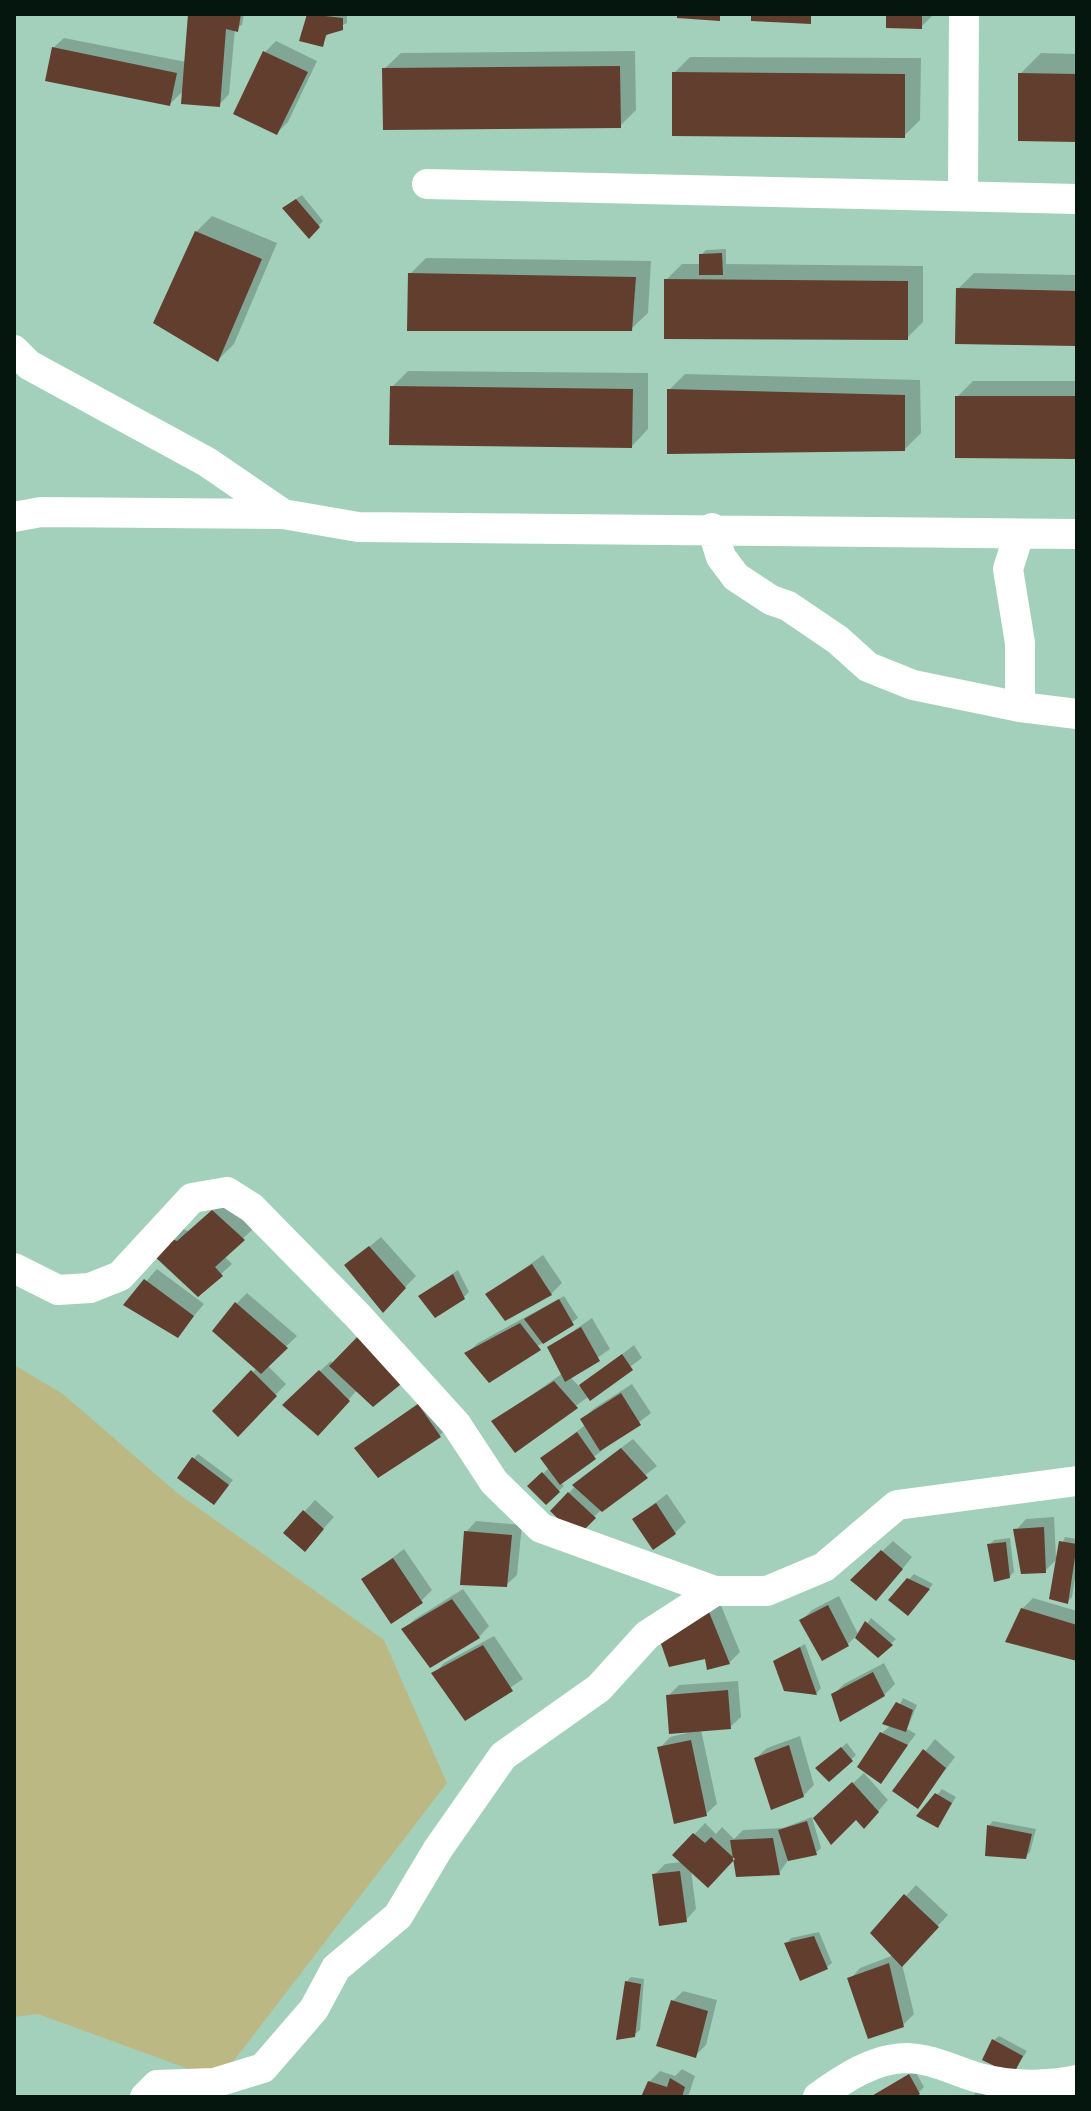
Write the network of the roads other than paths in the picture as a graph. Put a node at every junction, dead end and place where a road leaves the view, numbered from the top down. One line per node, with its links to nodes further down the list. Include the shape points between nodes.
1 (964, 14): 3 (street)
2 (427, 184): 3 (street)
3 (963, 193): 4 (street)
4 (1077, 199)
5 (14, 350): 6 (street, via 29,365 207,462)
6 (283, 514): 7 (street, via 41,512); 8 (street, via 358,527)
7 (14, 517)
8 (712, 528): 9 (street); 11 (street, via 721,557 736,577 788,606 868,667 913,685)
9 (1019, 534): 10 (street); 11 (street, via 1008,569 1020,643)
10 (1077, 534)
11 (1020, 707): 12 (street)
12 (1077, 714)
13 (14, 1268): 15 (street, via 58,1290 90,1288 120,1276 192,1198 227,1192 252,1208 358,1316 456,1424 494,1482 541,1528)
14 (1077, 1481): 15 (street, via 897,1505 824,1567 767,1591)
15 (715, 1591): 17 (street, via 647,1635 599,1688 503,1756 398,1916 336,1968 314,2009 263,2068 214,2083 157,2085)
16 (1077, 2080): 18 (street, via 1020,2086 942,2063 904,2058 851,2073)
17 (145, 2097)
18 (818, 2097)

